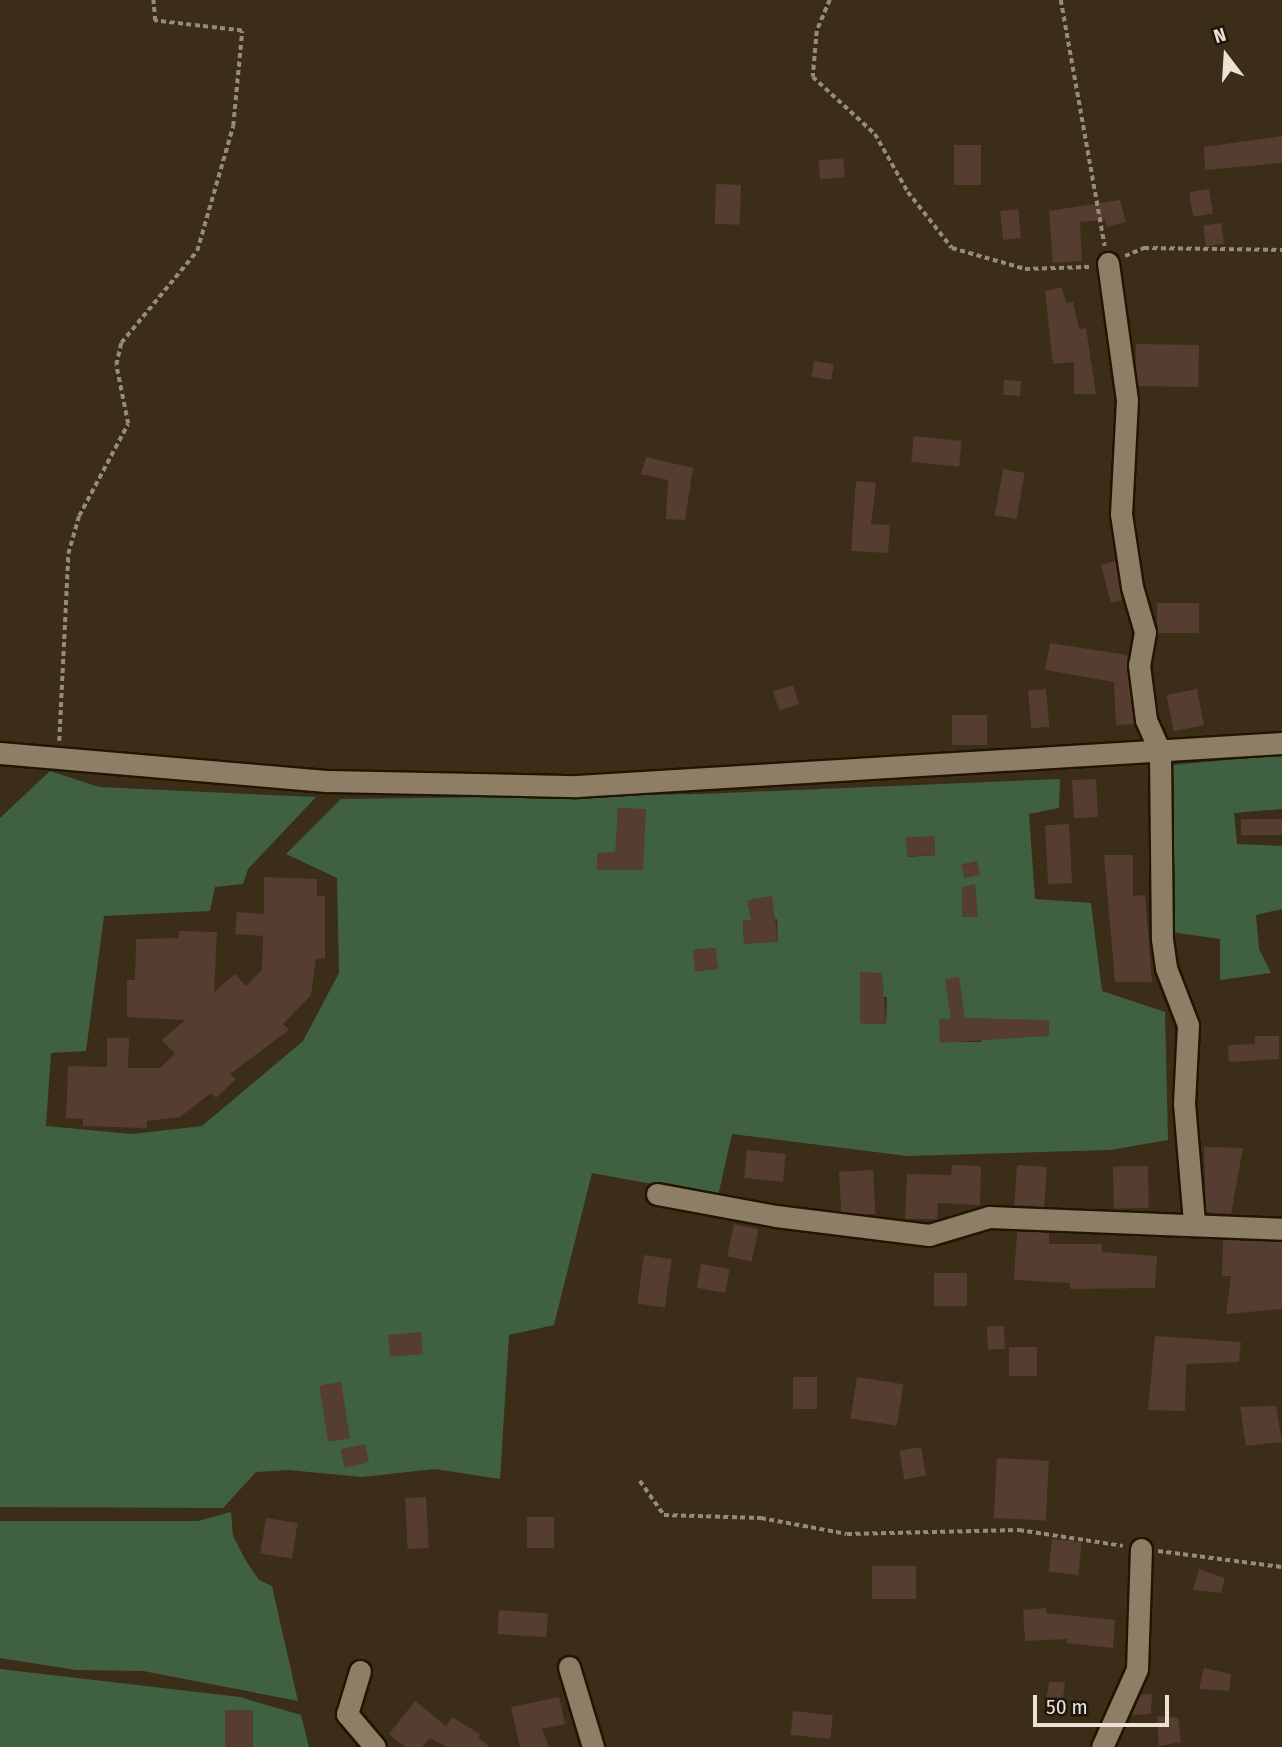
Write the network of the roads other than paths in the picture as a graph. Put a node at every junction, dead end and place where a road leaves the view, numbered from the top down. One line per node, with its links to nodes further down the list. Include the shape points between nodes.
1 (1108, 263): 3 (street, via 1128,400 1121,514 1132,587 1145,632 1139,664 1146,720)
2 (1282, 743): 3 (street)
3 (1160, 752): 4 (street, via 577,786 329,781); 6 (street, via 1161,925 1166,968 1188,1026 1184,1091)
4 (0, 753)
5 (657, 1194): 6 (street, via 776,1216 929,1235 989,1217)
6 (1194, 1221): 7 (street)
7 (1282, 1228)
8 (1141, 1549): 13 (street, via 1137,1669)
9 (569, 1667): 12 (street)
10 (359, 1671): 11 (street, via 347,1714)
11 (375, 1747)
12 (593, 1747)
13 (1102, 1747)

